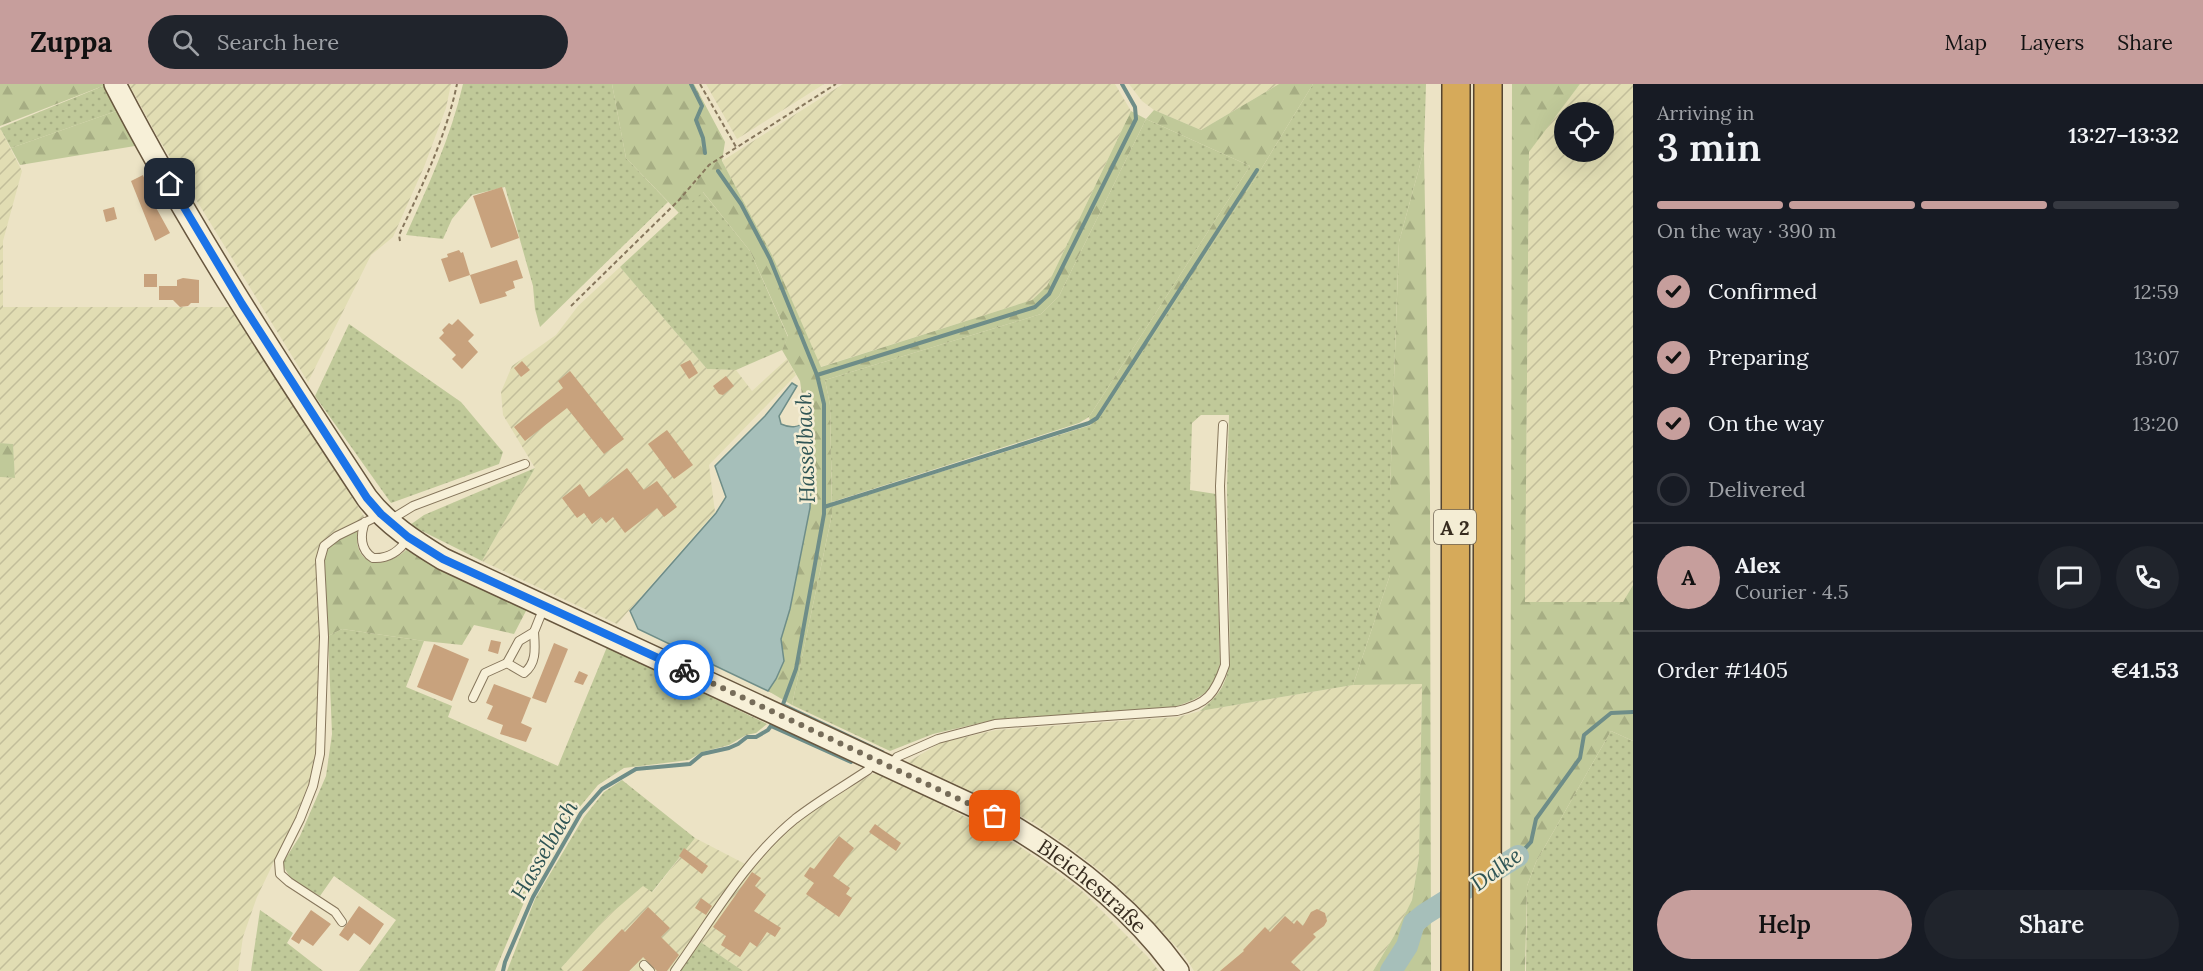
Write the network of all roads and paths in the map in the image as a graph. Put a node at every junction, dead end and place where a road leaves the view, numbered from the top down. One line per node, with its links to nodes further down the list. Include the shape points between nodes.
1 (115, 84): 12 (street, Bleichestraße, via 146,144 242,304)
2 (457, 84): 8 (path, via 430,168 399,235)
3 (700, 84): 7 (path)
4 (836, 84): 7 (path)
5 (1455, 84): 22 (highway, A 2)
6 (1488, 84): 23 (highway, A 2)
7 (736, 147): 9 (path, via 709,165 679,200)
8 (400, 241)
9 (571, 306)
10 (1223, 425): 18 (lane, via 1220,486 1225,665 1213,694 1177,711 995,724 938,739)
11 (525, 464): 12 (lane)
12 (378, 519): 13 (street, Bleichestraße); 13 (lane, via 362,531 365,551 373,558 398,551); 19 (lane, via 337,536 324,546 320,560 324,637 320,754 313,786 279,861 280,874 335,912)
13 (408, 537): 14 (street, Bleichestraße, via 443,559)
14 (544, 606): 15 (lane); 18 (street, Bleichestraße)
15 (534, 632): 16 (lane, via 519,641); 16 (lane, via 531,667 524,673)
16 (507, 663): 17 (lane, via 484,673)
17 (472, 698)
18 (882, 764): 20 (lane, via 867,770 774,838); 21 (street, Bleichestraße, via 995,816 1059,856 1125,911)
19 (342, 922)
20 (675, 971)
21 (1178, 971)
22 (1455, 971)
23 (1487, 971)

